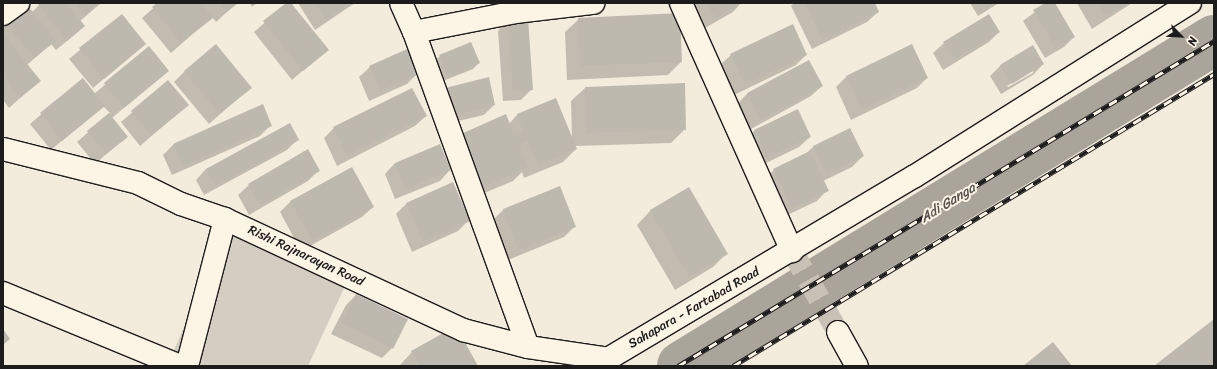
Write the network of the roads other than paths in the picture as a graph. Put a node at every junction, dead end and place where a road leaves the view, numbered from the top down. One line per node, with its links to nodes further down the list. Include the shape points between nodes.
1 (18, 3): 6 (street)
2 (401, 3): 7 (street)
3 (593, 3): 7 (street, via 516,12)
4 (681, 3): 10 (street)
5 (1190, 3): 10 (street, Sahapara - Fartabad Road)
6 (3, 14)
7 (414, 32): 13 (street)
8 (3, 149): 9 (street, Rishi Rajnarayan Road, via 138,183 181,204)
9 (225, 219): 13 (street, Rishi Rajnarayan Road, via 463,330); 16 (street)
10 (792, 251): 14 (street, Sahapara - Fartabad Road)
11 (3, 292): 15 (street)
12 (838, 332): 17 (street)
13 (528, 347): 14 (street, Rishi Rajnarayan Road)
14 (602, 362)
15 (180, 366)
16 (187, 366)
17 (857, 366)

